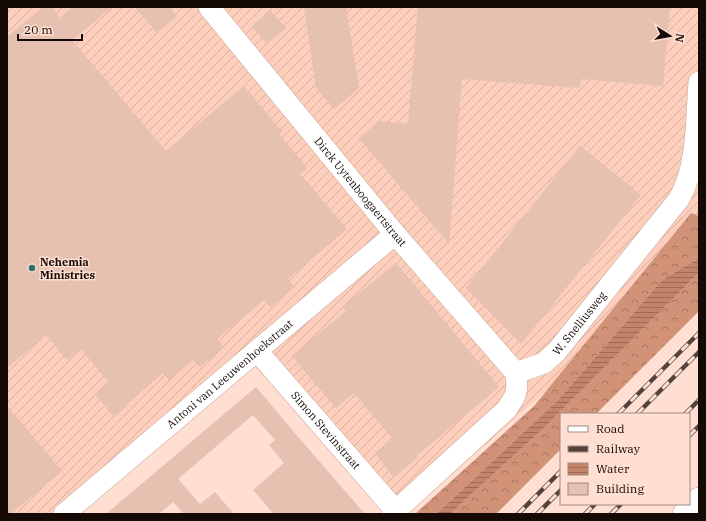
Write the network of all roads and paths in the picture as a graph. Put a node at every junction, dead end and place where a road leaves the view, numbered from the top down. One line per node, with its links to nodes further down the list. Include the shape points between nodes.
1 (209, 7): 3 (street, Dirck Uytenboogaertstraat)
2 (699, 82): 5 (street, W. Snelliusweg, via 691,169 686,187 679,199 557,351 544,363)
3 (396, 234): 4 (street, Antoni van Leeuwenhoekstraat); 5 (street, Dirck Uytenboogaertstraat)
4 (257, 351): 7 (street, Simon Stevinstraat); 8 (street, Antoni van Leeuwenhoekstraat)
5 (516, 373): 7 (street, via 518,389 506,410)
6 (699, 498): 9 (street)
7 (393, 512)
8 (64, 514)
9 (683, 514)

